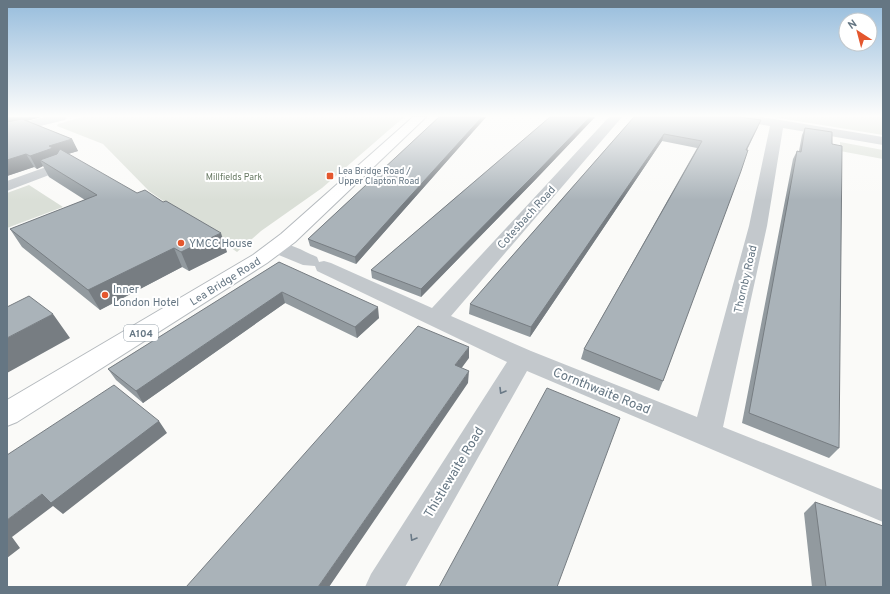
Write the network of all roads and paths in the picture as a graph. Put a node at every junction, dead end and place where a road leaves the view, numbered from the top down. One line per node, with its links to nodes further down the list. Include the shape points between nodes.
1 (389, 145): 6 (main road, Lea Bridge Road / A104)
2 (591, 145): 7 (street, Cotesbach Road)
3 (774, 145): 10 (street, Thornby Road, via 758,226)
4 (60, 166): 5 (street)
5 (7, 186)
6 (276, 247): 7 (street, Cornthwaite Road); 9 (main road, Lea Bridge Road / A104)
7 (436, 318): 8 (street, Cornthwaite Road)
8 (522, 358): 10 (street, Cornthwaite Road); 12 (street, Thistlewaite Road, one-way to 12)
9 (7, 414)
10 (707, 433): 11 (street, Cornthwaite Road)
11 (883, 506)
12 (384, 587)

